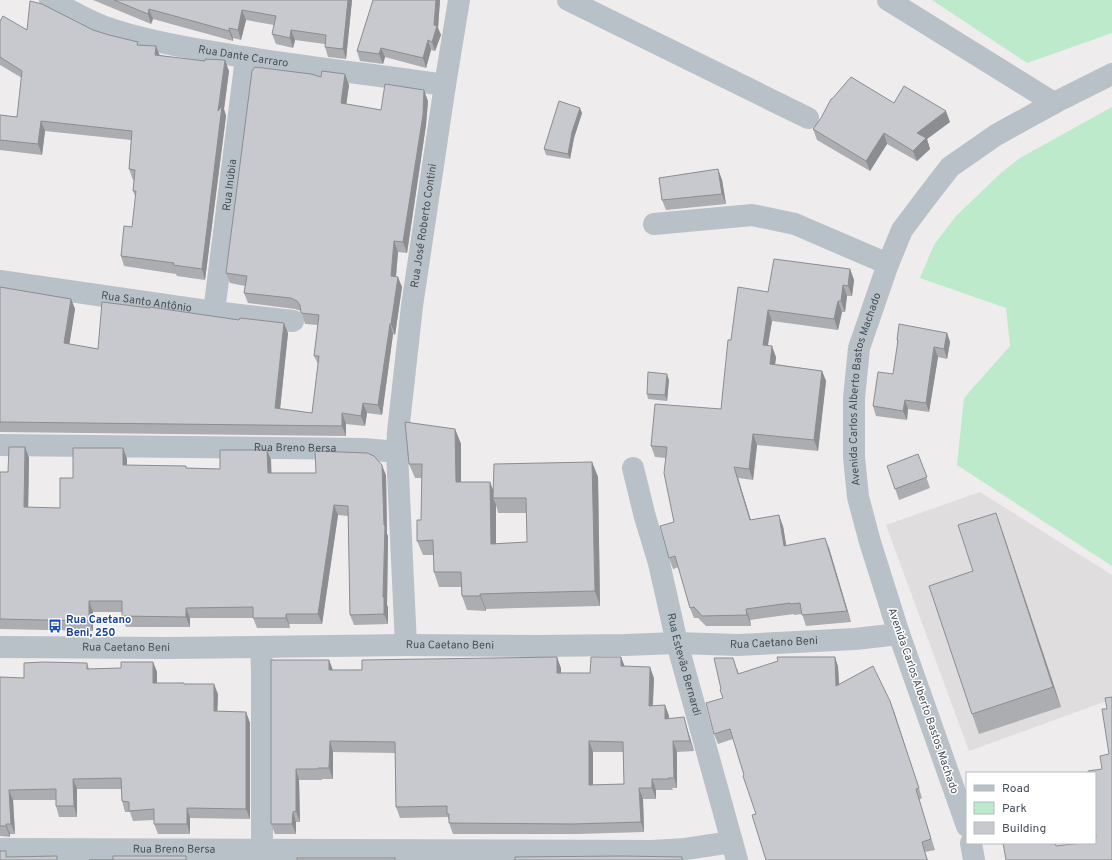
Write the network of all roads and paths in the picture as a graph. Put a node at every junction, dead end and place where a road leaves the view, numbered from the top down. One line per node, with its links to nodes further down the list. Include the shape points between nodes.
1 (50, 0): 5 (street, Rua Dante Carraro, via 103,26 129,35 159,43)
2 (459, 0): 7 (street, Rua José Roberto Contini)
3 (568, 0): 9 (street)
4 (888, 0): 8 (street)
5 (246, 58): 7 (street, Rua Dante Carraro); 13 (street, Rua Inúbia)
6 (1112, 74): 8 (street, Avenida Carlos Alberto Bastos Machado)
7 (445, 85): 16 (street, Rua José Roberto Contini, via 412,306)
8 (1054, 103): 11 (street, Avenida Carlos Alberto Bastos Machado, via 996,135 950,168 902,230)
9 (808, 118)
10 (654, 224): 11 (street, via 752,215 795,224)
11 (888, 264): 18 (street, Avenida Carlos Alberto Bastos Machado, via 859,348 854,398 854,457 858,497)
12 (0, 281): 13 (street, Rua Santo Antônio)
13 (214, 312): 14 (street, Rua Santo Antônio)
14 (293, 321)
15 (0, 445): 16 (street, Rua Breno Bersa, via 364,449)
16 (398, 452): 20 (street)
17 (633, 468): 19 (street, Rua Estevão Bernardi, via 660,563)
18 (899, 634): 19 (street, Rua Caetano Beni, via 738,645); 23 (street, Avenida Carlos Alberto Bastos Machado)
19 (677, 643): 20 (street, Rua Caetano Beni, via 625,646); 27 (street, Rua Estevão Bernardi)
20 (406, 645): 22 (street, Rua Caetano Beni)
21 (0, 647): 22 (street, Rua Caetano Beni)
22 (261, 647): 26 (street)
23 (966, 823)
24 (971, 844): 28 (street)
25 (0, 850): 26 (street, Rua Breno Bersa)
26 (262, 850): 27 (street, Rua Breno Bersa)
27 (735, 851)
28 (974, 860)

